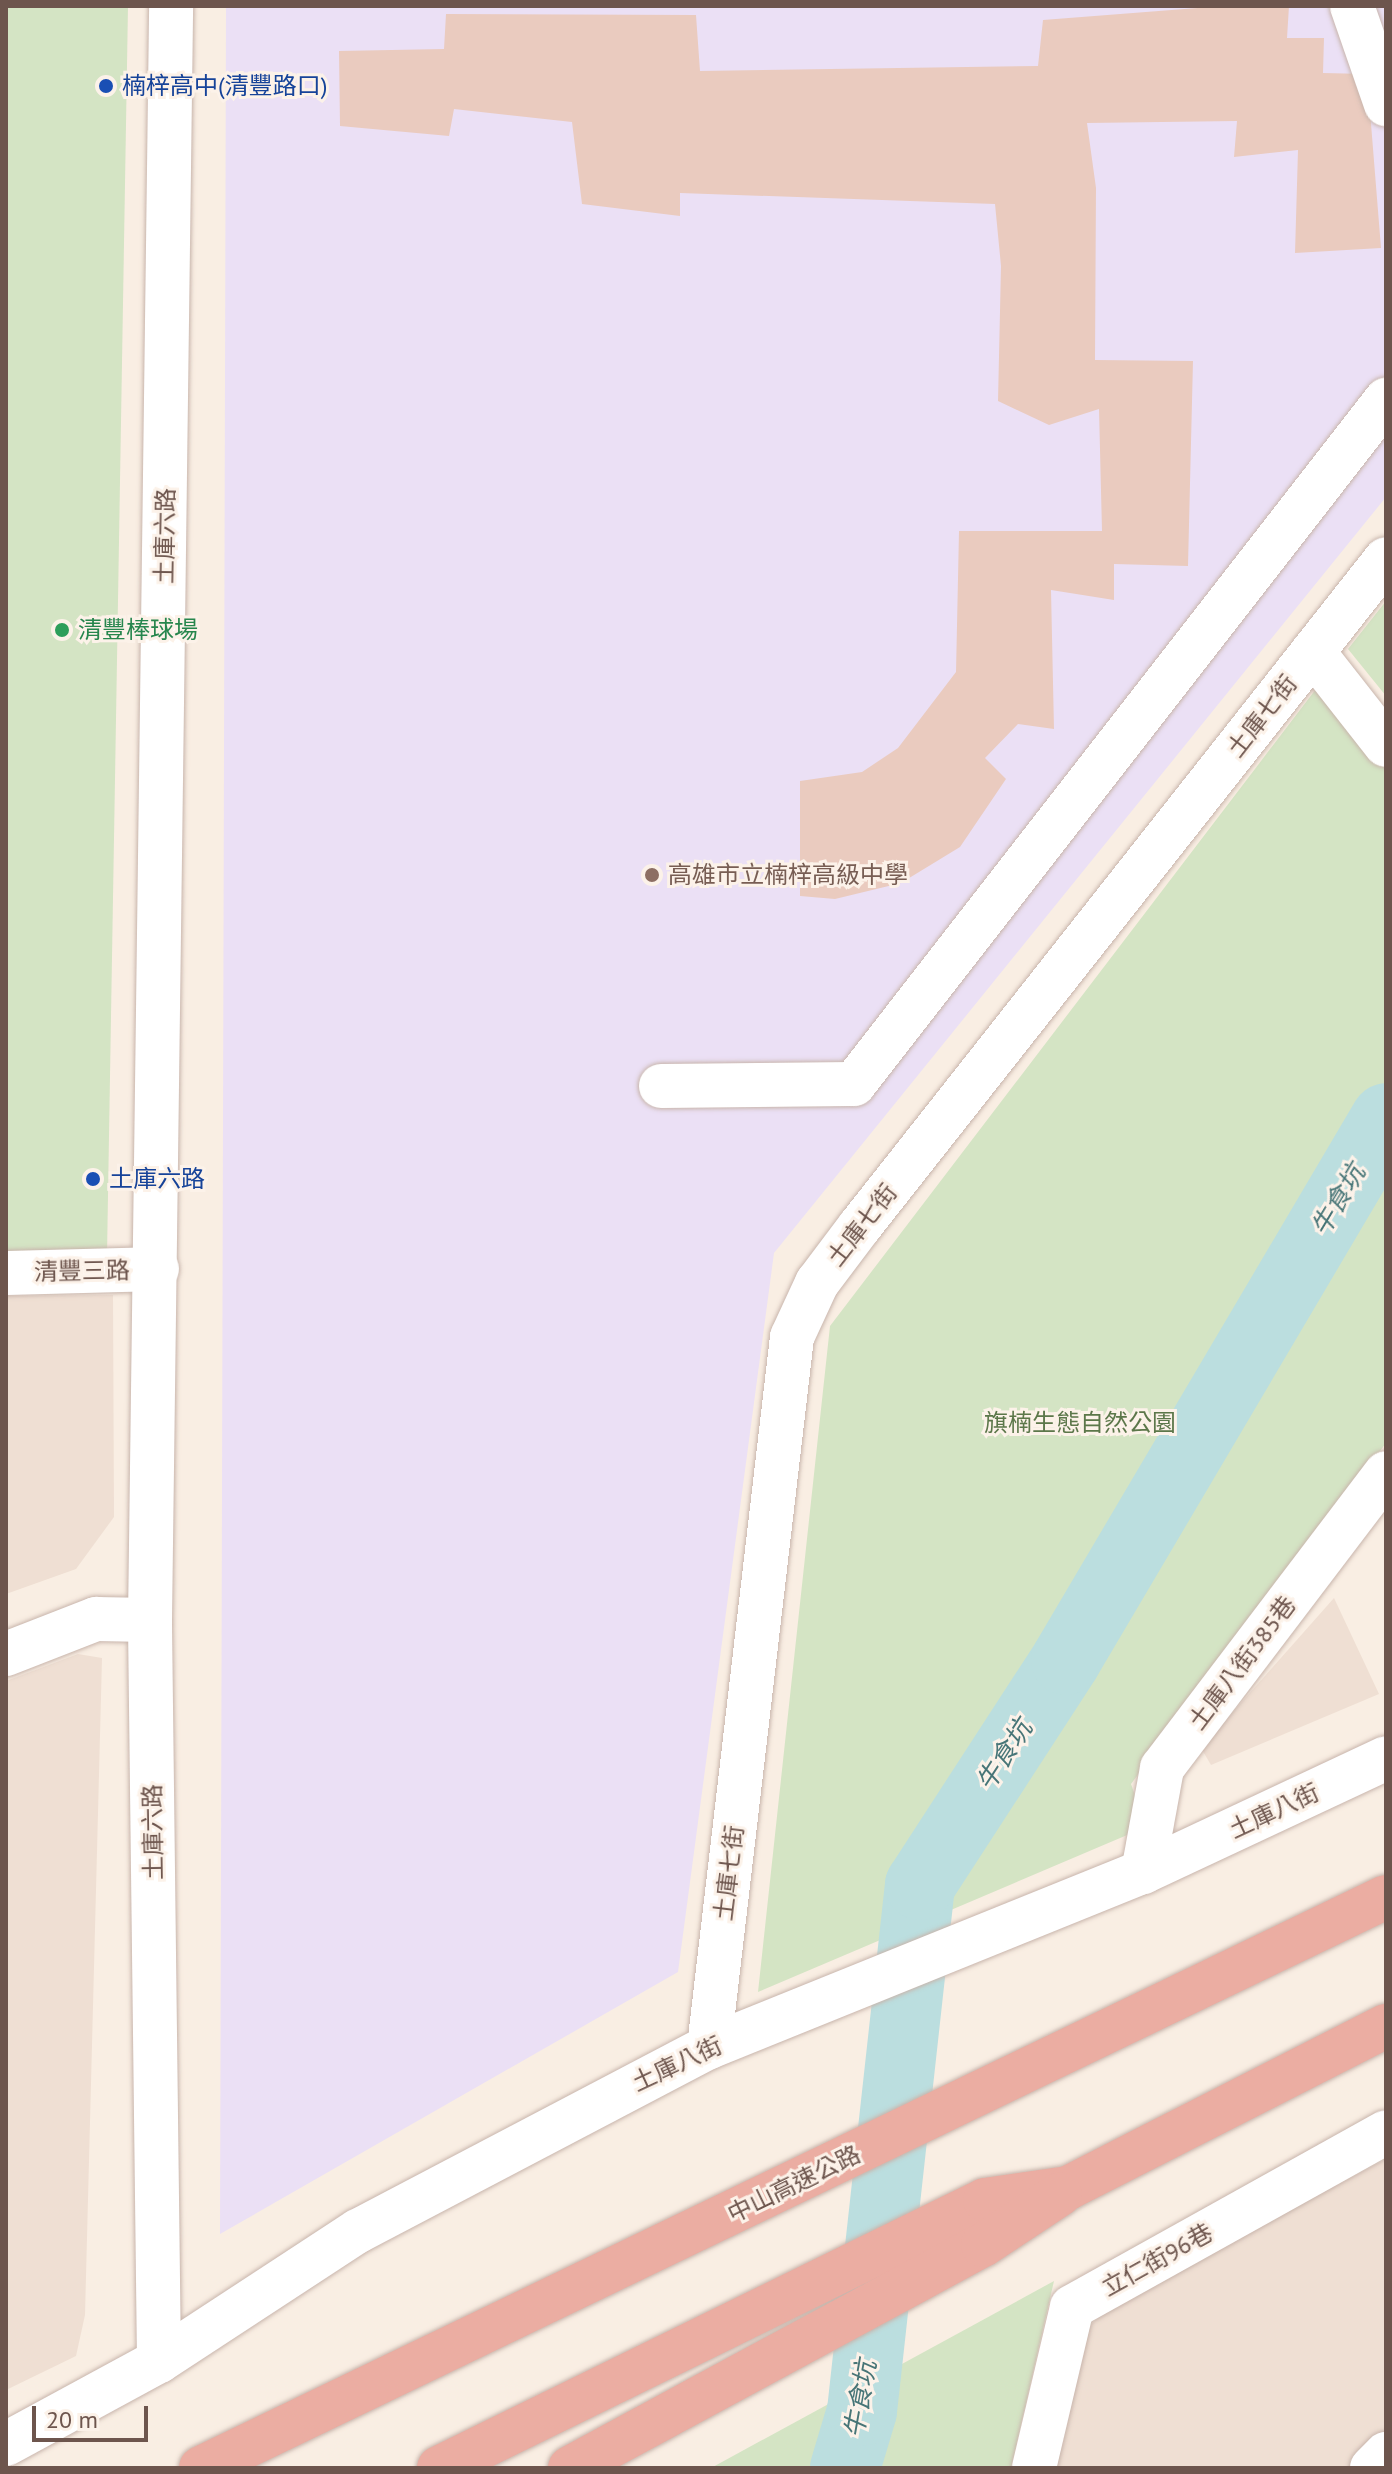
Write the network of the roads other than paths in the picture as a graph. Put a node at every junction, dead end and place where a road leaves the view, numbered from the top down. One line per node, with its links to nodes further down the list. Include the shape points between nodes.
1 (171, 6): 9 (street, 土庫六路)
2 (1352, 6): 3 (street)
3 (1386, 104)
4 (1386, 400): 8 (street, via 854,1084)
5 (1386, 559): 6 (street, 土庫七街)
6 (1313, 652): 7 (street); 18 (street, 土庫七街, via 826,1272 792,1337)
7 (1386, 745)
8 (661, 1086)
9 (157, 1269): 10 (street, 清豐三路); 12 (street, 土庫六路)
10 (6, 1273)
11 (1386, 1473): 15 (street, 土庫八街385巷, via 1162,1768)
12 (150, 1620): 13 (street, via 96,1619); 21 (street, 土庫六路)
13 (6, 1654)
14 (1386, 1758): 15 (street, 土庫八街)
15 (1143, 1872): 18 (street, 土庫八街)
16 (1386, 1897): 24 (highway, 中山高速公路)
17 (1386, 2026): 20 (highway)
18 (709, 2047): 21 (street, 土庫八街, via 358,2231)
19 (1386, 2132): 27 (street, 立仁街96巷, via 1072,2307)
20 (1068, 2188): 25 (highway, via 985,2200); 26 (highway, via 983,2245)
21 (159, 2361): 22 (street, 土庫八街)
22 (6, 2444)
23 (1386, 2454): 28 (street)
24 (201, 2468)
25 (439, 2468)
26 (570, 2468)
27 (1034, 2468)
28 (1372, 2468)

